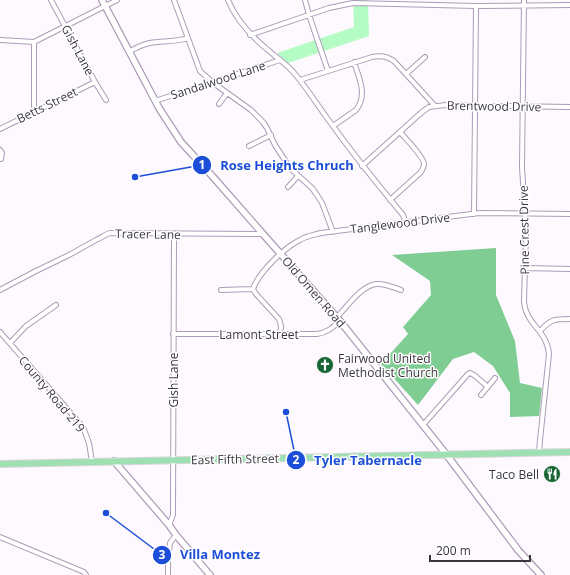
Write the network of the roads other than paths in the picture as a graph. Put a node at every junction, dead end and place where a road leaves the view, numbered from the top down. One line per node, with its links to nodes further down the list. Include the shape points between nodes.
1 (52, 0): 13 (street, Gish Lane)
2 (102, 0): 10 (street, Old Omen Road)
3 (117, 0): 10 (street)
4 (174, 0): 15 (street)
5 (228, 0): 14 (street)
6 (306, 0): 12 (street)
7 (524, 0): 8 (street, Pine Crest Drive)
8 (524, 5): 9 (street); 11 (street); 33 (street, Pine Crest Drive)
9 (570, 5)
10 (105, 6): 13 (street); 18 (street, Old Omen Road)
11 (476, 6): 12 (street, via 353,3); 32 (street)
12 (309, 15): 14 (street); 22 (street)
13 (65, 26): 17 (street); 25 (street, Gish Lane)
14 (250, 34): 20 (street)
15 (188, 38): 18 (street, via 149,43); 26 (street, via 200,71)
16 (0, 40): 17 (street)
17 (34, 42): 35 (street)
18 (130, 51): 29 (street, Old Omen Road)
19 (425, 57): 23 (street)
20 (280, 60): 24 (street, via 287,64); 26 (street, Sandalwood Lane)
21 (354, 62): 22 (street, Brentwood Drive); 23 (street, Brentwood Drive, via 378,56 389,57); 36 (street, via 362,97 356,110)
22 (328, 71): 24 (street, Brentwood Drive)
23 (406, 74): 31 (street, Brentwood Drive)
24 (300, 80): 36 (street)
25 (95, 82): 28 (street, Gish Lane); 35 (street, Betts Street)
26 (212, 82): 27 (street); 29 (street, Sandalwood Lane)
27 (227, 93): 30 (street); 39 (street, via 257,116)
28 (106, 100)
29 (155, 101): 53 (street, Old Omen Road, via 182,142)
30 (219, 104)
31 (435, 106): 32 (street, Brentwood Drive); 38 (street, via 422,112)
32 (475, 106): 33 (street, Brentwood Drive); 47 (street)
33 (523, 106): 34 (street, Brentwood Drive); 48 (street, Pine Crest Drive, via 522,167)
34 (570, 107)
35 (34, 112): 37 (street, Betts Street)
36 (333, 126): 43 (street)
37 (0, 129)
38 (400, 132): 43 (street); 46 (street, via 421,157 424,168)
39 (271, 135): 40 (street); 44 (street, via 290,168)
40 (249, 146)
41 (0, 150): 42 (street)
42 (1, 159)
43 (362, 166): 46 (street)
44 (298, 176): 45 (street); 51 (street, via 317,195)
45 (288, 187)
46 (390, 200): 50 (street, via 403,215)
47 (474, 214): 48 (street, Tanglewood Drive); 50 (street, Tanglewood Drive)
48 (526, 214): 49 (street, Tanglewood Drive); 55 (street, Pine Crest Drive)
49 (570, 214)
50 (406, 223): 51 (street, Tanglewood Drive)
51 (334, 232): 54 (street, Tanglewood Drive, via 309,236)
52 (174, 234): 53 (street, Tracer Lane); 58 (street, Tracer Lane, via 110,233); 66 (street, Gish Lane)
53 (263, 234): 54 (street, Old Omen Road)
54 (281, 253): 57 (street, Tanglewood Drive, via 261,274); 62 (street, Old Omen Road)
55 (525, 268): 56 (street); 64 (street, Pine Crest Drive, via 525,306 532,323)
56 (570, 269)
57 (253, 289): 59 (street); 67 (street, via 279,319)
58 (0, 290)
59 (221, 290)
60 (401, 290): 62 (street, Lamont Street, via 382,284 367,287)
61 (56, 305): 68 (street, via 26,326)
62 (339, 319): 67 (street, Lamont Street, via 323,334); 72 (street, Old Omen Road)
63 (570, 319): 64 (street, via 551,321)
64 (540, 331): 73 (street, Pine Crest Drive, via 548,345 549,356)
65 (0, 332): 68 (street, County Road 219)
66 (173, 334): 67 (street, Lamont Street); 76 (street, Gish Lane)
67 (280, 335)
68 (10, 343): 77 (street, County Road 219, via 83,427)
69 (495, 378): 70 (street)
70 (488, 387): 71 (street); 72 (street, via 474,375 468,374)
71 (481, 395)
72 (422, 425): 75 (street, Old Omen Road)
73 (539, 452): 74 (main road, East Fifth Street); 75 (main road, East Fifth Street)
74 (570, 452)
75 (446, 454): 76 (main road, East Fifth Street); 86 (street, Old Omen Road, via 518,550)
76 (173, 460): 78 (main road, East Fifth Street); 80 (street, Gish Lane, via 173,515)
77 (92, 462): 78 (main road, East Fifth Street); 79 (main road, East Fifth Street)
78 (114, 462): 80 (street)
79 (0, 464)
80 (169, 525): 81 (street)
81 (176, 535): 84 (street, via 170,543); 85 (street)
82 (0, 537): 83 (street)
83 (86, 575)
84 (168, 575)
85 (210, 575)
86 (541, 575)

